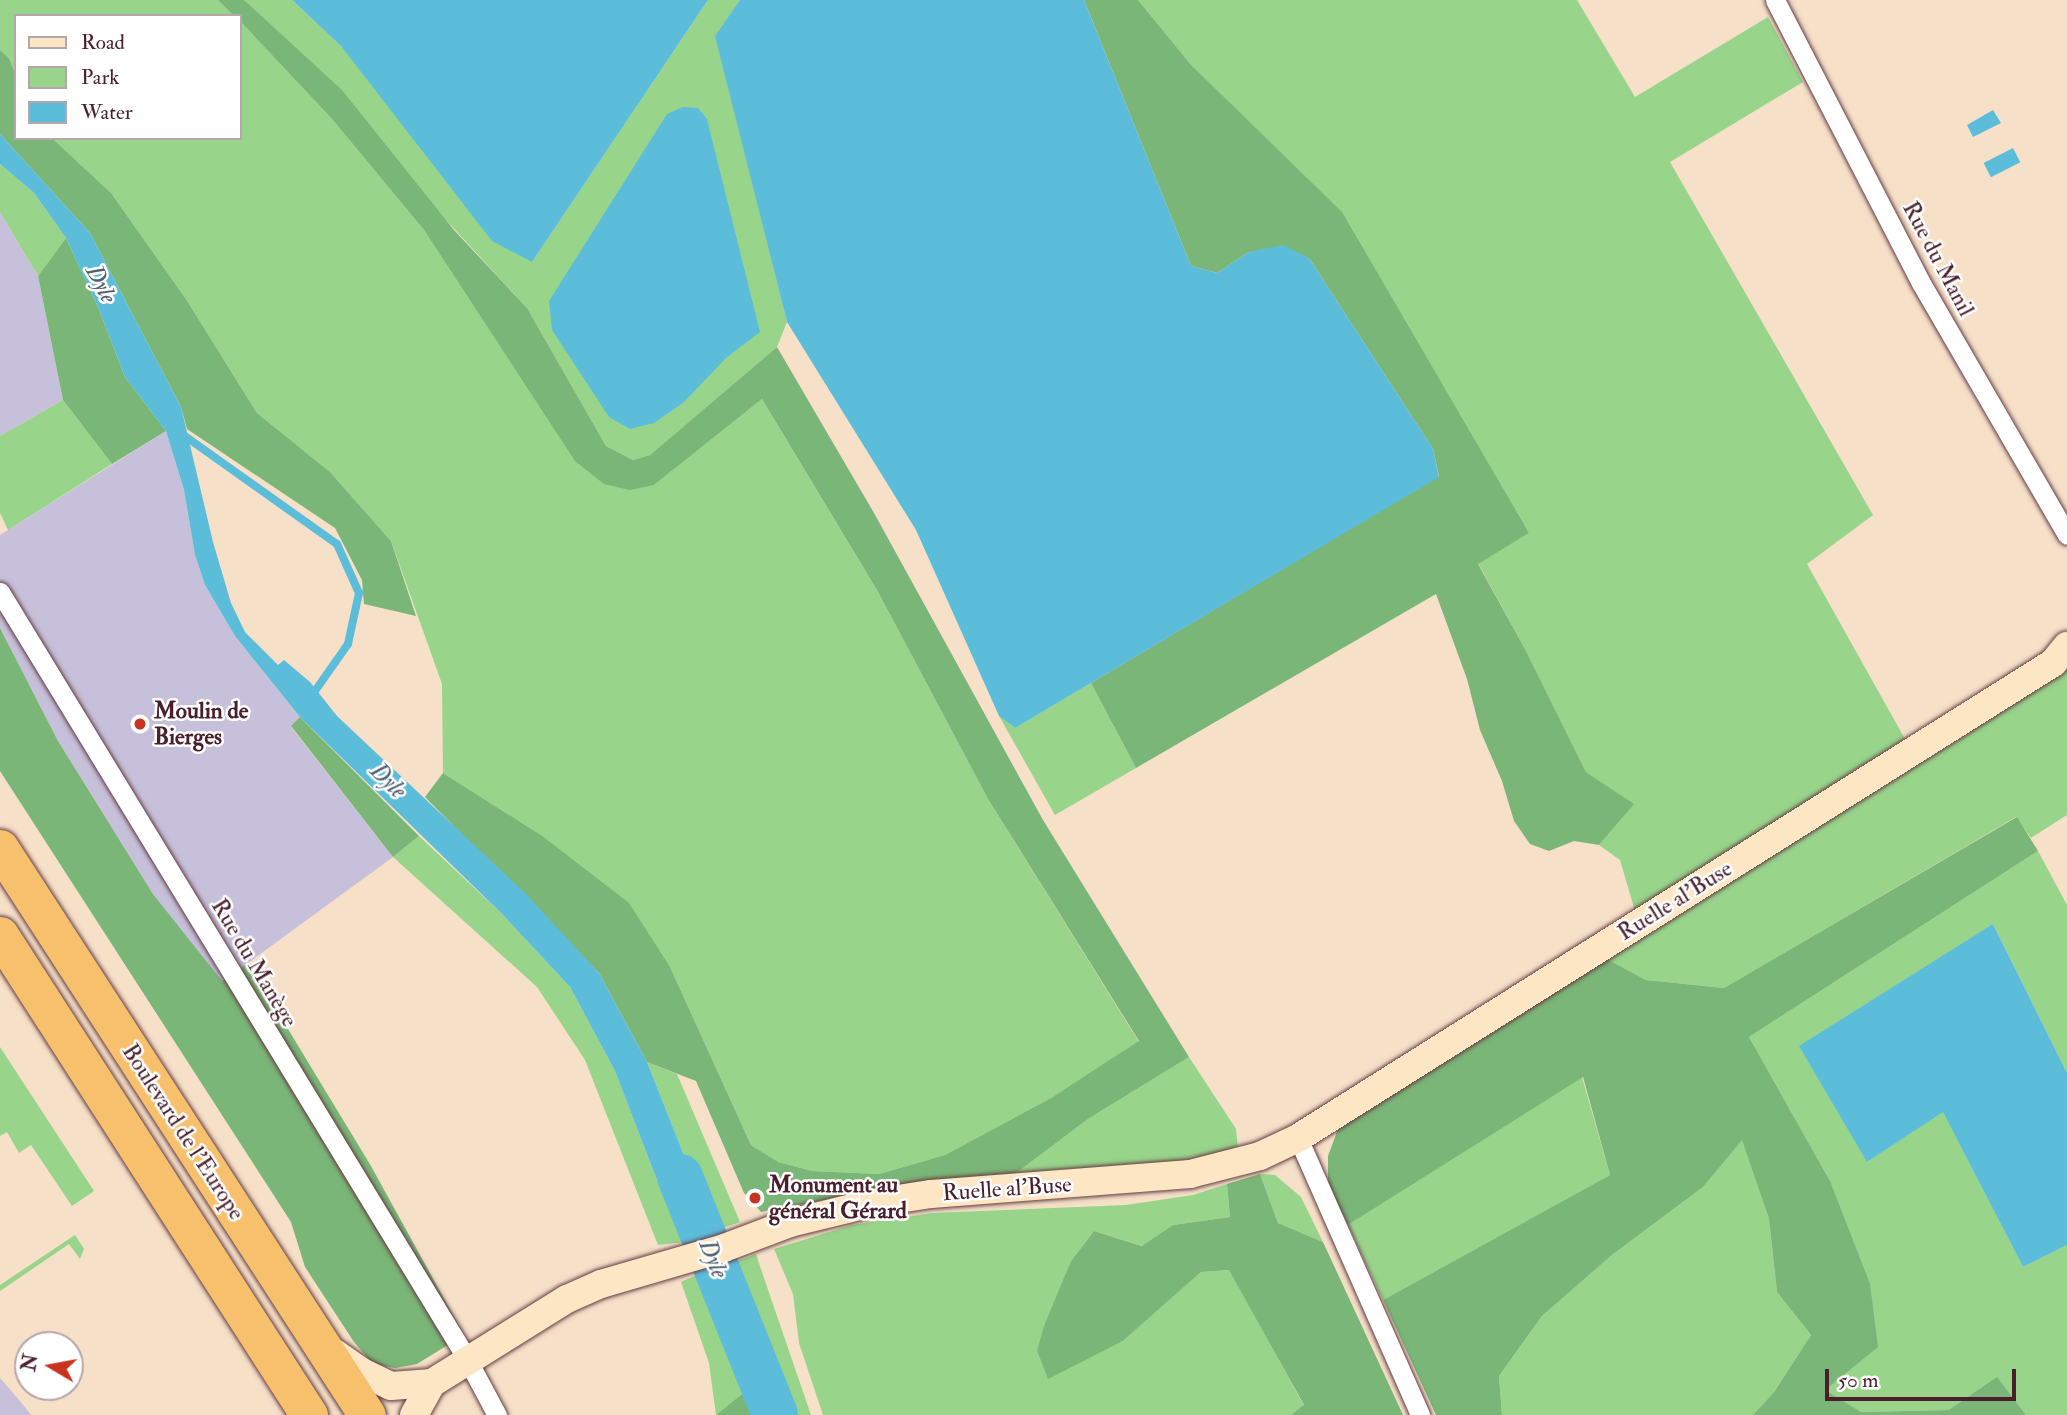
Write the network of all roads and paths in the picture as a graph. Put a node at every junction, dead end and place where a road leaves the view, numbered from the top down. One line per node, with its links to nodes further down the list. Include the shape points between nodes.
1 (1775, 0): 2 (street, Rue du Manil, via 1922,283)
2 (2067, 535)
3 (0, 592): 9 (street, Rue du Manège)
4 (2062, 657): 7 (street, Ruelle al'Buse)
5 (0, 848): 8 (highway, Boulevard de l'Europe)
6 (0, 935): 11 (highway, Boulevard de l'Europe)
7 (1298, 1138): 9 (street, Ruelle al'Buse, via 1260,1156 1190,1174 931,1194 790,1223 678,1263 601,1284 567,1299); 15 (street)
8 (319, 1342): 10 (street, via 391,1386); 12 (highway, Boulevard de l'Europe)
9 (467, 1359): 10 (street, Ruelle al'Buse); 14 (street, Rue du Manège)
10 (432, 1383): 13 (street)
11 (309, 1415)
12 (367, 1415)
13 (414, 1415)
14 (497, 1415)
15 (1420, 1415)

